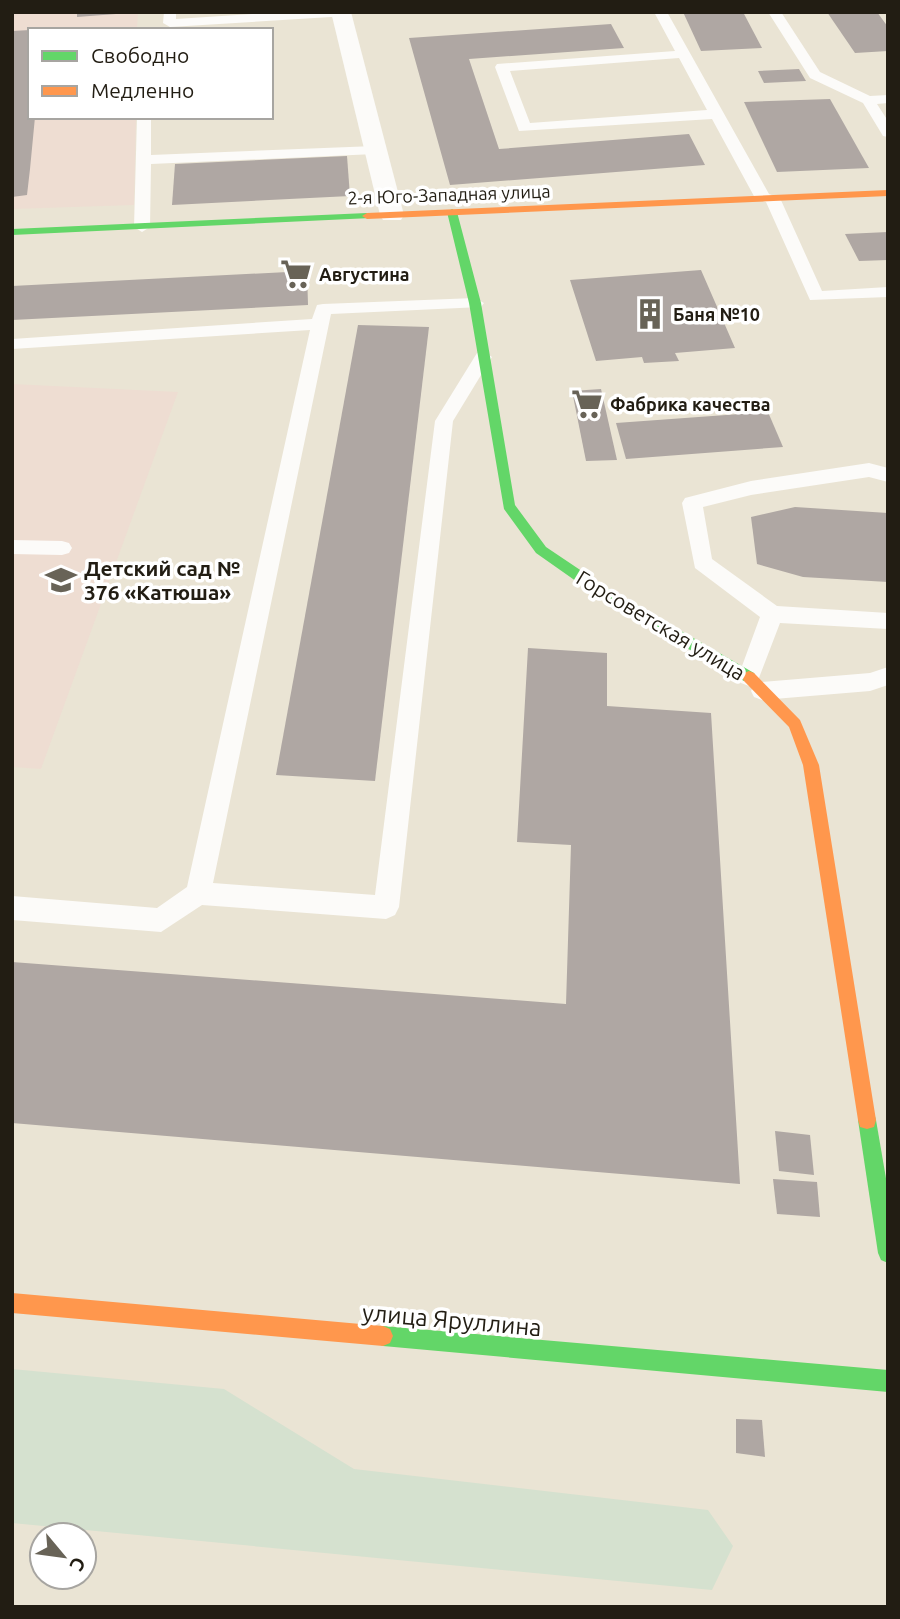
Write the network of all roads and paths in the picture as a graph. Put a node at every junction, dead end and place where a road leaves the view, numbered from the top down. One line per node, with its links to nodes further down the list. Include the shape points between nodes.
1 (170, 12): 2 (lane, via 170,23)
2 (341, 12): 3 (lane); 12 (street)
3 (347, 12)
4 (660, 12): 6 (lane)
5 (774, 12): 8 (lane, via 815,75)
6 (683, 54): 9 (lane); 9 (lane, via 502,67 524,128)
7 (888, 99): 8 (lane)
8 (868, 100): 11 (lane)
9 (716, 114): 15 (lane)
10 (144, 119): 13 (lane)
11 (888, 133)
12 (375, 150): 13 (lane); 17 (street)
13 (144, 160): 18 (lane)
14 (888, 193): 15 (street, 2-я Юго-Западная улица)
15 (768, 198): 16 (street, 2-я Юго-Западная улица); 20 (lane, via 816,296)
16 (453, 212): 17 (street, 2-я Юго-Западная улица); 21 (street, Горсоветская улица)
17 (392, 215): 18 (street, 2-я Юго-Западная улица)
18 (142, 227): 19 (street, 2-я Юго-Западная улица)
19 (12, 232)
20 (888, 292)
21 (475, 303): 22 (lane, via 323,309); 24 (street, Горсоветская улица)
22 (320, 324): 23 (lane); 32 (lane)
23 (12, 344)
24 (483, 357): 31 (street, Горсоветская улица, via 509,506 541,550 604,594); 32 (lane, via 444,421 386,907)
25 (888, 475): 28 (lane, via 869,470 751,488 692,503 702,563)
26 (12, 547): 27 (lane)
27 (62, 548)
28 (772, 614): 29 (lane); 31 (lane)
29 (888, 621)
30 (888, 676): 31 (lane, via 870,682)
31 (756, 684): 34 (street, Горсоветская улица, via 795,724 811,765)
32 (198, 893): 33 (lane, via 161,920)
33 (12, 908)
34 (888, 1253)
35 (12, 1303): 36 (street, улица Яруллина)
36 (888, 1381)

